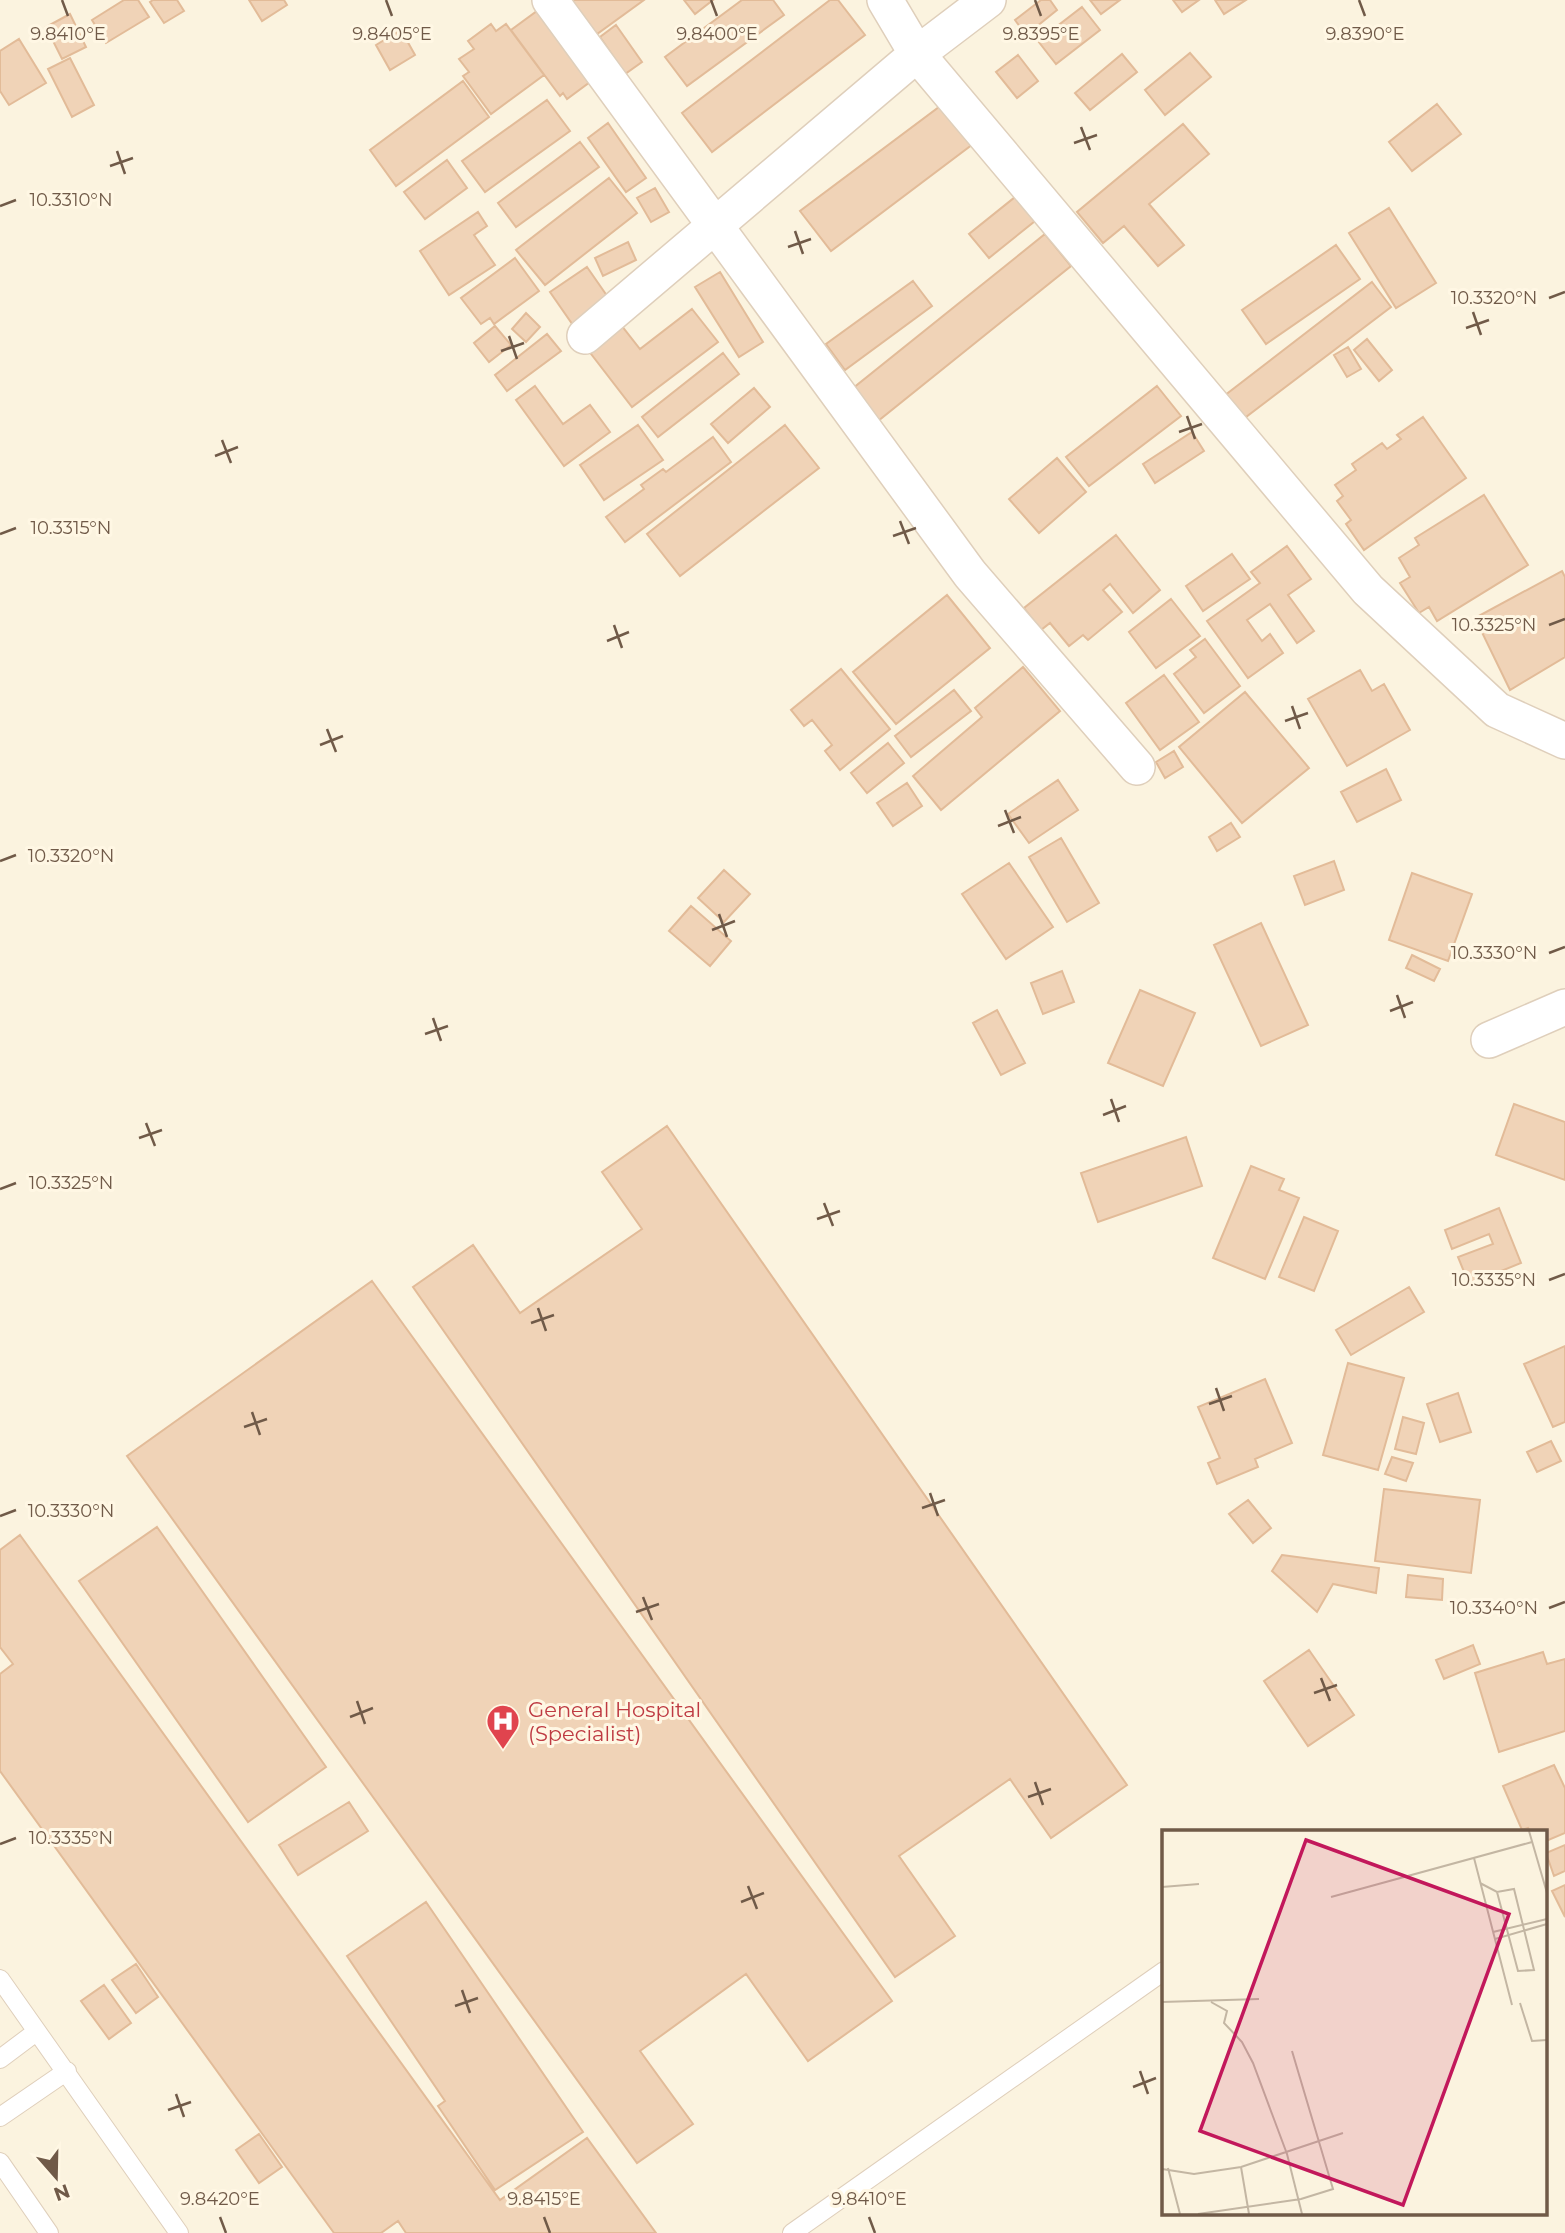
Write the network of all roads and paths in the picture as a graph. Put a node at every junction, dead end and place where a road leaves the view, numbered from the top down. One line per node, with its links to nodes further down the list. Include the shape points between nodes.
1 (550, 0): 5 (street)
2 (886, 0): 4 (street)
3 (988, 0): 4 (street)
4 (917, 54): 5 (street); 7 (street, via 1368,590 1497,710)
5 (714, 227): 6 (street); 8 (street, via 970,574)
6 (585, 336)
7 (1565, 741)
8 (1137, 767)
9 (1565, 1007): 10 (street)
10 (1489, 1040)
11 (1162, 1971): 20 (lane)
12 (0, 1979): 13 (lane)
13 (36, 2032): 14 (lane); 15 (lane)
14 (0, 2059)
15 (67, 2071): 16 (lane); 19 (lane)
16 (0, 2117)
17 (0, 2162): 18 (lane)
18 (49, 2233)
19 (179, 2233)
20 (792, 2233)

